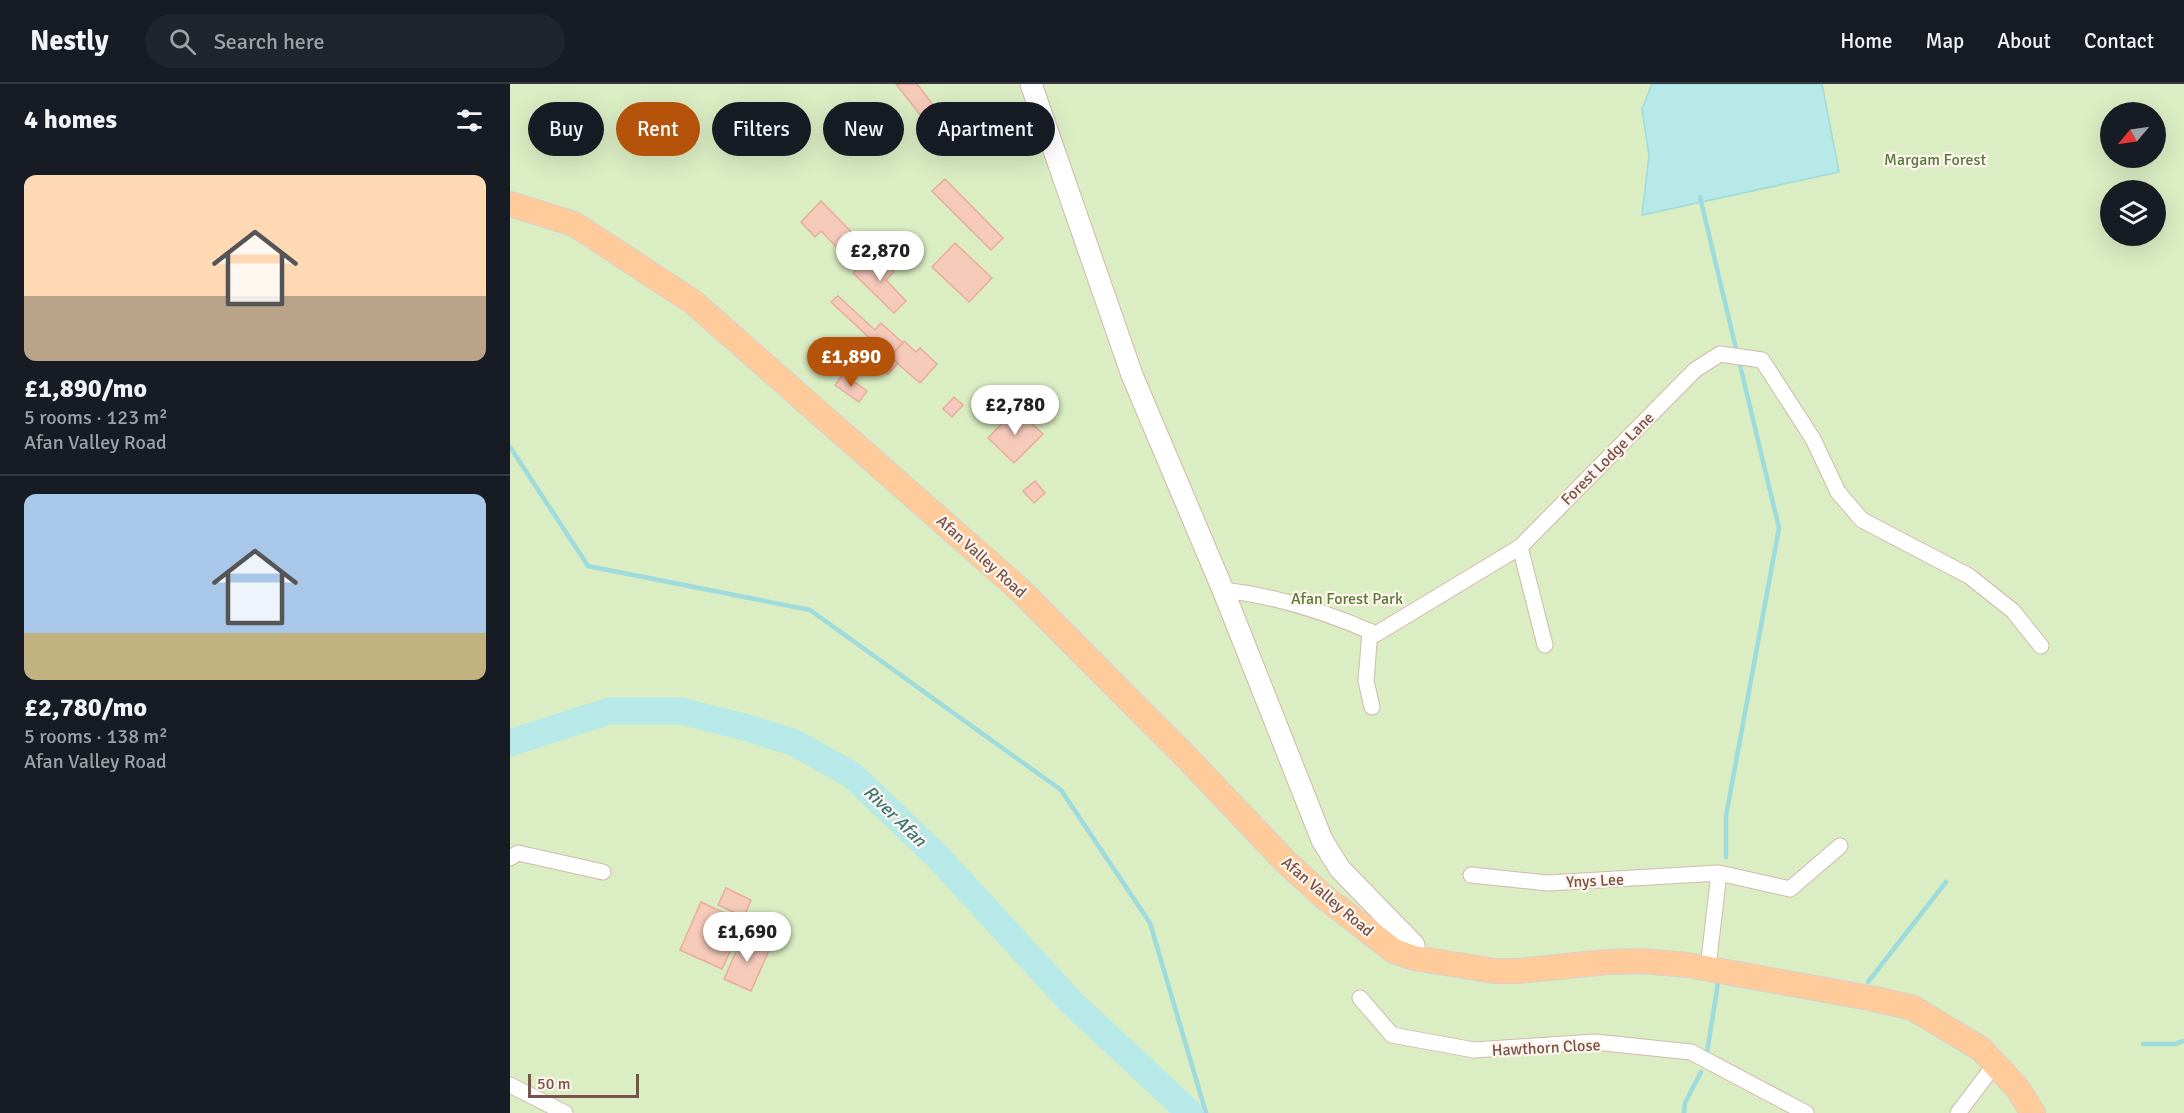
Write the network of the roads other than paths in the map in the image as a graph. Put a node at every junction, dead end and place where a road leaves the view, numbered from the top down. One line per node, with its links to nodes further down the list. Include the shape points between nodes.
1 (1031, 84): 4 (main road, via 1132,375)
2 (510, 204): 14 (main road, Afan Valley Road, via 573,224 693,302 1019,589 1323,896 1394,951)
3 (1520, 547): 5 (street, Forest Lodge Lane, via 1376,634); 6 (street); 7 (street, Forest Lodge Lane, via 1695,370 1720,354 1762,360 1813,439 1838,492 1862,520 1969,576 2013,611)
4 (1223, 590): 5 (street, via 1262,594 1338,617); 14 (main road, via 1322,840 1340,869 1414,945)
5 (1370, 632): 8 (street, via 1366,681)
6 (1545, 645)
7 (2041, 646)
8 (1372, 707)
9 (1840, 846): 12 (street, Ynys Lee, via 1790,889)
10 (510, 858): 11 (street, via 518,854)
11 (603, 872)
12 (1719, 873): 13 (street, Ynys Lee, via 1548,883); 15 (street)
13 (1472, 875)
14 (1414, 958): 15 (main road, Afan Valley Road, via 1495,972 1642,961)
15 (1708, 968): 17 (main road, Afan Valley Road, via 1913,1008 1970,1042)
16 (1360, 998): 21 (street, Hawthorn Close, via 1392,1035 1474,1050 1595,1042 1691,1052)
17 (1996, 1063): 19 (main road, Afan Valley Road); 22 (street)
18 (510, 1086): 20 (street)
19 (2032, 1112)
20 (565, 1113)
21 (1806, 1113)
22 (1958, 1113)

